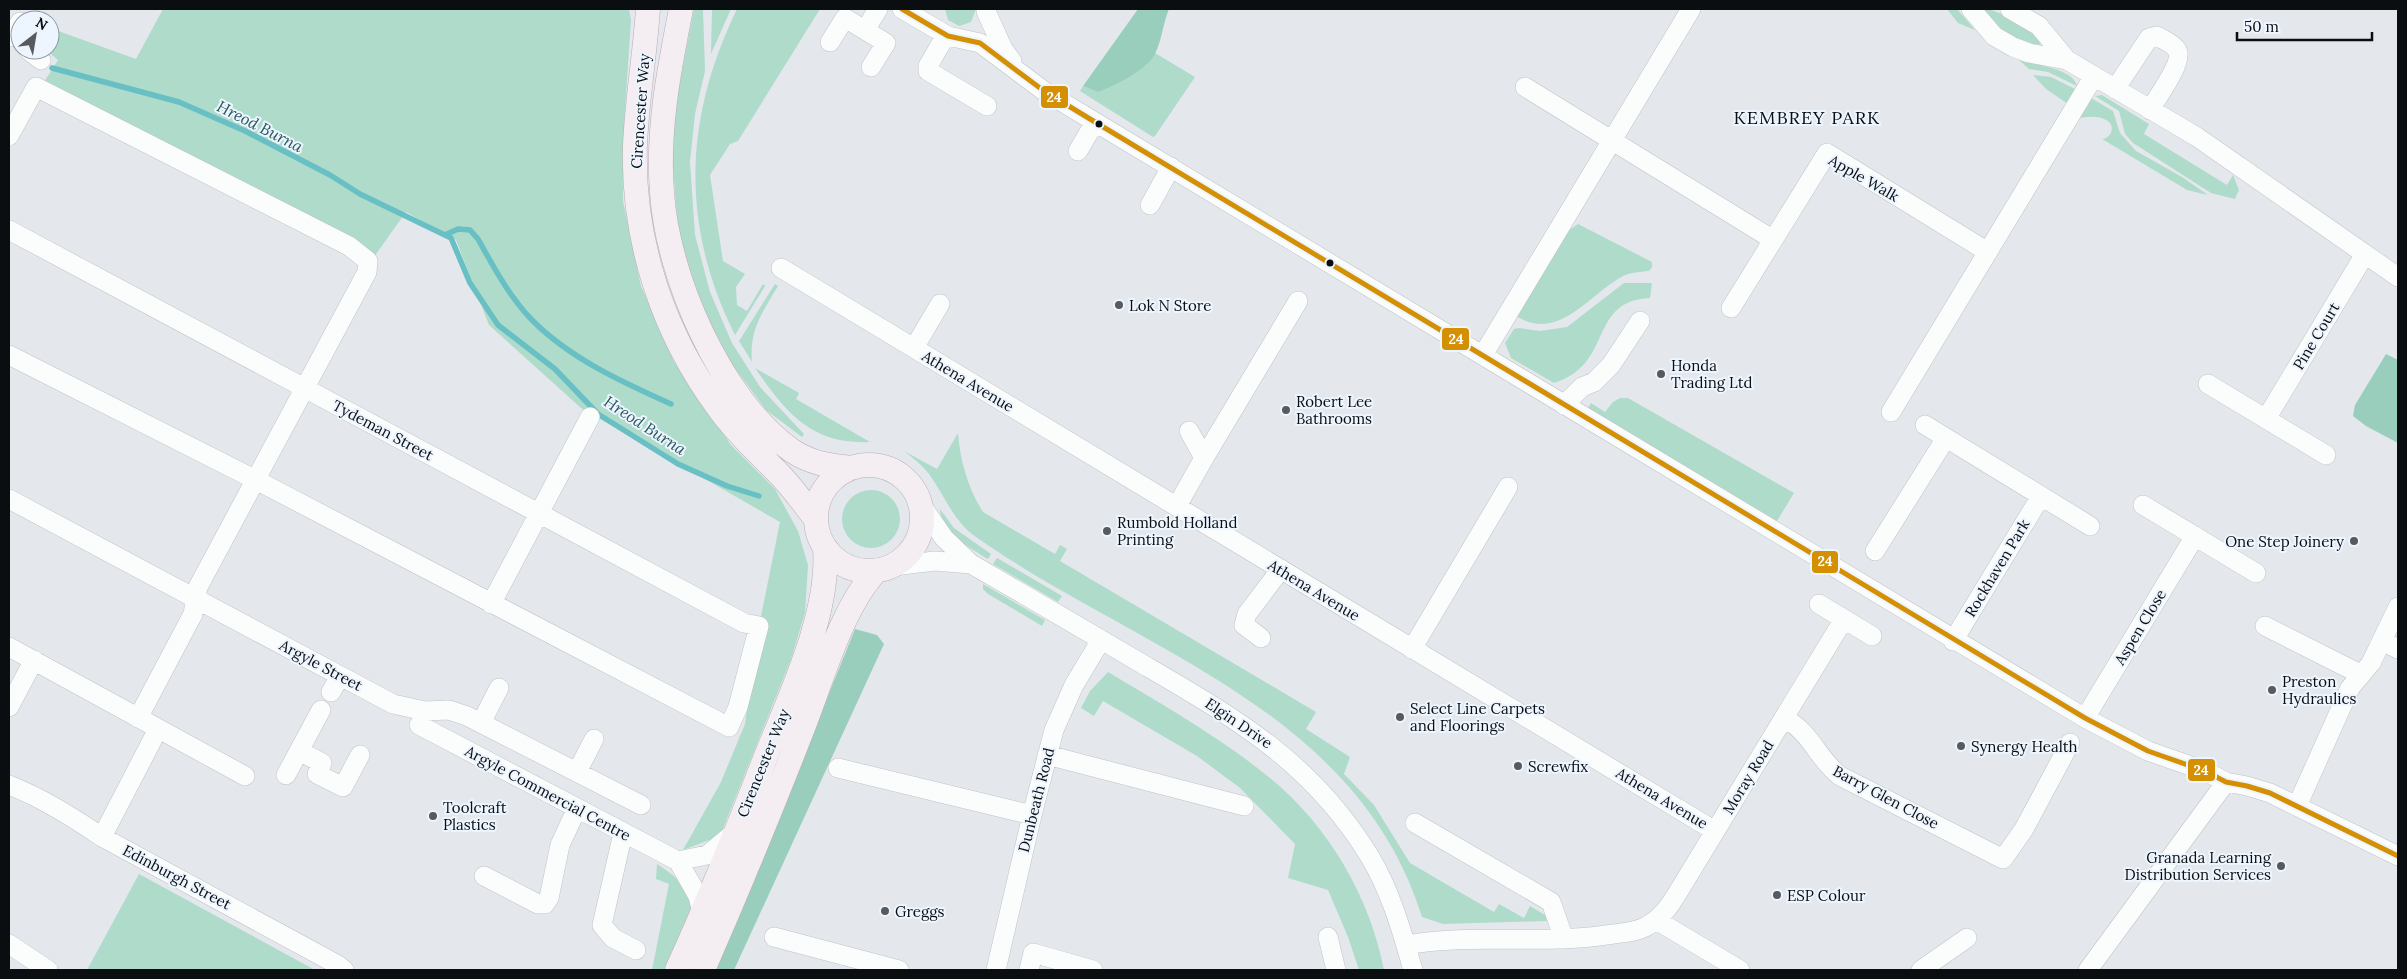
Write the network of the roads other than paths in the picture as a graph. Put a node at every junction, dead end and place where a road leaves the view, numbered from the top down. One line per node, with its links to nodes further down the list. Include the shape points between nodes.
1 (648, 9): 60 (main road, Cirencester Way, via 635,160 640,221 659,298 685,356 720,410 798,494)
2 (681, 9): 51 (main road, Cirencester Way, via 664,106 660,161 666,225 685,295 716,360 762,422 801,455 820,464)
3 (878, 9): 10 (street)
4 (902, 9): 11 (street)
5 (931, 9): 11 (street, via 932,18)
6 (1692, 9): 23 (street)
7 (1971, 9): 13 (street, via 1994,36 2013,48)
8 (2010, 9): 13 (street, via 2039,26)
9 (986, 10): 11 (street, via 980,28); 15 (street, via 1003,49)
10 (865, 30): 12 (street, via 845,18); 14 (street, via 886,43)
11 (949, 34): 15 (street, via 980,43); 19 (street, via 928,71)
12 (830, 42)
13 (2067, 60): 16 (street)
14 (871, 68)
15 (1019, 71): 21 (street)
16 (2094, 76): 18 (street); 29 (street)
17 (1526, 88): 23 (street)
18 (2115, 89): 20 (street); 20 (street, via 2149,38 2157,36 2168,42 2176,48 2179,56)
19 (987, 106)
20 (2150, 110): 30 (street, via 2198,137)
21 (1095, 122): 24 (street); 25 (street)
22 (9, 136): 41 (street, via 36,87 365,257 367,272)
23 (1612, 141): 28 (street); 39 (street)
24 (1078, 151)
25 (1171, 167): 26 (street); 39 (street)
26 (1150, 205)
27 (9, 230): 41 (street, Tydeman Street)
28 (1772, 239): 29 (street, Apple Walk, via 1827,153); 35 (street, Apple Walk)
29 (1988, 252): 43 (street)
30 (2365, 254): 32 (street); 45 (street, Pine Court)
31 (782, 268): 37 (street, Athena Avenue)
32 (2398, 277)
33 (1298, 301): 50 (street)
34 (940, 304): 37 (street, Athena Avenue)
35 (1731, 308)
36 (1640, 321): 42 (street, via 1611,365)
37 (914, 348): 58 (street, Athena Avenue)
38 (9, 355): 52 (street)
39 (1483, 355): 42 (street)
40 (2208, 384): 45 (street)
41 (303, 388): 52 (street); 59 (street, Tydeman Street)
42 (1564, 405): 78 (street)
43 (1891, 412)
44 (590, 417): 59 (street)
45 (2266, 419): 49 (street)
46 (1925, 425): 48 (street)
47 (1189, 431): 50 (street)
48 (1946, 438): 54 (street); 64 (street)
49 (2326, 454)
50 (1204, 458): 58 (street)
51 (852, 468): 56 (main road, via 871,465 894,472 908,483); 60 (main road, via 840,473 826,487 818,501)
52 (256, 480): 69 (street, via 198,587); 70 (street)
53 (1508, 488): 81 (street)
54 (2041, 496): 61 (street); 78 (street, Rockhaven Park)
55 (9, 499): 69 (street, Argyle Street)
56 (919, 502): 65 (street, Elgin Drive, via 944,538); 66 (main road, via 922,521 918,539 906,556)
57 (2143, 505): 62 (street)
58 (1177, 506): 67 (street, Athena Avenue)
59 (538, 513): 70 (street); 70 (street, Tydeman Street, via 744,623 759,626 738,707 729,727)
60 (815, 518): 63 (main road, via 818,536)
61 (2090, 526)
62 (2195, 536): 68 (street); 91 (street, Aspen Close)
63 (825, 549): 66 (main road, via 847,567 864,571); 113 (main road, Cirencester Way, via 827,577 809,642)
64 (1875, 552)
65 (971, 564): 66 (street, Elgin Drive, via 935,560); 77 (street, Elgin Drive)
66 (885, 568): 131 (main road, Cirencester Way, via 858,595 840,634 766,826)
67 (1281, 569): 76 (street, via 1247,614 1244,625); 81 (street, Athena Avenue)
68 (2256, 573)
69 (196, 599): 84 (street, Argyle Street); 89 (street, via 193,614)
70 (491, 604)
71 (1819, 604): 73 (street)
72 (2398, 607): 79 (street)
73 (1844, 619): 75 (street); 90 (street, Moray Road)
74 (2265, 626): 83 (street)
75 (1872, 636)
76 (1261, 638)
77 (1101, 640): 99 (street, Dunbeath Road, via 1069,683); 126 (street, Elgin Drive, via 1256,734 1306,776 1344,819 1371,858 1402,927)
78 (1953, 641): 91 (street)
79 (2390, 645): 83 (street)
80 (9, 646): 82 (street)
81 (1412, 649): 112 (street, Athena Avenue)
82 (34, 660): 87 (street); 89 (street)
83 (2360, 674): 108 (street, via 2350,688)
84 (340, 676): 86 (street); 92 (street, Argyle Street, via 393,704 425,711 449,710)
85 (499, 688): 92 (street)
86 (331, 692)
87 (9, 707)
88 (321, 710): 97 (street)
89 (138, 718): 94 (street)
90 (1784, 718): 96 (street, Barry Glen Close, via 1798,725 1830,768 1840,776 2003,858 2024,829); 112 (street, Moray Road)
91 (2085, 718): 104 (street, via 2148,751)
92 (481, 722): 101 (street, Argyle Street)
93 (419, 725): 109 (street, Argyle Commercial Centre)
94 (158, 729): 103 (street); 115 (street)
95 (594, 739): 101 (street)
96 (2070, 743)
97 (299, 751): 98 (street, via 322,763 316,774 343,788); 102 (street)
98 (360, 755)
99 (1047, 755): 107 (street); 110 (street, Dunbeath Road)
100 (838, 768): 110 (street)
101 (577, 772): 106 (street, Argyle Street)
102 (286, 775)
103 (245, 776)
104 (2226, 782): 108 (street, via 2247,786); 140 (street)
105 (9, 785): 115 (street, Edinburgh Street, via 68,814)
106 (641, 805)
107 (1244, 806)
108 (2297, 806): 116 (street)
109 (577, 808): 114 (street, Argyle Commercial Centre); 118 (street, via 560,845 545,904 538,904)
110 (1032, 815): 133 (street, Dunbeath Road)
111 (1415, 823): 124 (street, via 1551,902)
112 (1716, 831): 120 (street, Moray Road, via 1669,906)
113 (736, 832): 117 (street, via 707,855); 119 (main road, Cirencester Way)
114 (623, 833): 117 (street, Argyle Commercial Centre); 127 (street, via 602,925 613,938)
115 (102, 837): 129 (street, Edinburgh Street)
116 (2398, 856)
117 (678, 861): 119 (street, via 698,896)
118 (484, 876)
119 (702, 912): 130 (main road, Cirencester Way)
120 (1656, 920): 124 (street, Moray Road, via 1631,931); 138 (street)
121 (1328, 936): 136 (street)
122 (774, 937): 132 (street)
123 (1967, 938): 139 (street)
124 (1564, 939): 126 (street, Moray Road, via 1453,940)
125 (9, 944): 128 (street)
126 (1406, 945): 137 (street, Elgin Drive)
127 (636, 950)
128 (36, 967)
129 (344, 970)
130 (677, 970)
131 (704, 970)
132 (899, 970)
133 (996, 970)
134 (1028, 970): 135 (street, via 1033,953)
135 (1093, 970)
136 (1336, 970)
137 (1414, 970)
138 (1740, 970)
139 (1922, 970)
140 (2088, 970)

